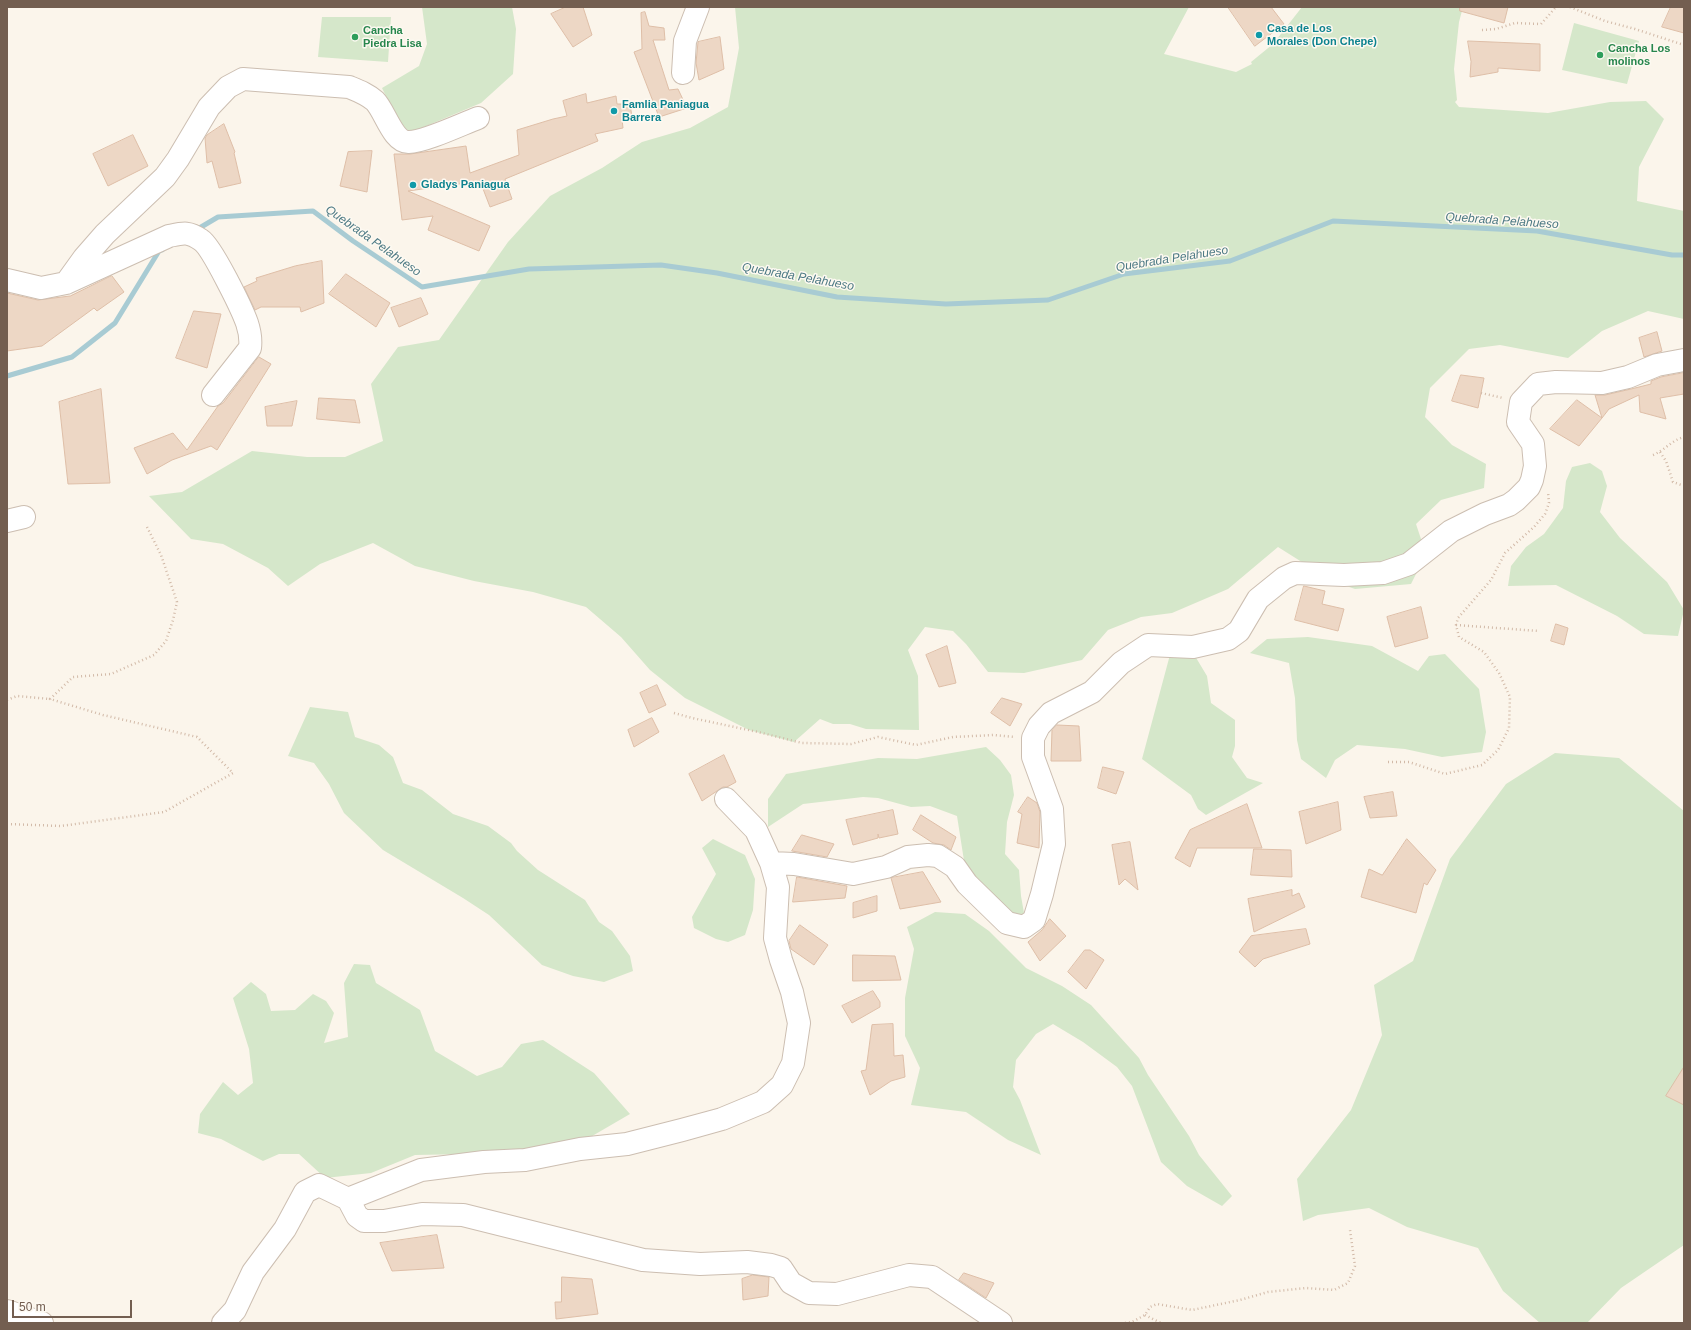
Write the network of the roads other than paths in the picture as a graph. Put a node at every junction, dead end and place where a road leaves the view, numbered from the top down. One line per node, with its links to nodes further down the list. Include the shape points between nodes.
1 (698, 7): 2 (street, via 685,41)
2 (683, 73)
3 (478, 118): 5 (street, via 420,141 408,143 394,132 376,102 360,91 349,87 243,79 228,87 209,108 178,160 105,234)
4 (7, 280): 5 (street, via 40,288)
5 (66, 283): 7 (street, via 168,236 193,236 217,262 247,323 251,338 250,348)
6 (1684, 360): 9 (street, via 1657,365 1628,377 1602,383 1538,384 1521,402 1518,422 1533,444 1536,466 1532,480 1509,505 1451,531 1409,564 1383,573 1294,573 1258,599 1239,631 1228,640 1193,646 1148,645 1121,663 1092,692 1051,713 1039,726 1033,738 1033,757 1052,809 1054,844 1034,920 1024,927 1007,923 967,884 955,867 938,856 908,857 886,867 853,874 794,864)
7 (213, 395)
8 (726, 799): 9 (street, via 756,830)
9 (771, 863): 10 (street, via 778,887 775,938 799,1023 793,1063 782,1085 763,1102 722,1119 627,1144 580,1149 525,1160 420,1170)
10 (348, 1199): 13 (street, via 319,1185 305,1192 285,1229 253,1272 235,1310); 14 (street, via 357,1216 364,1221 384,1221 422,1214 463,1215 643,1260 700,1264 747,1262 771,1265 781,1268 791,1282 809,1293 837,1294 909,1276 932,1277)
11 (7, 1311): 12 (street)
12 (42, 1323)
13 (223, 1323)
14 (1002, 1323)

